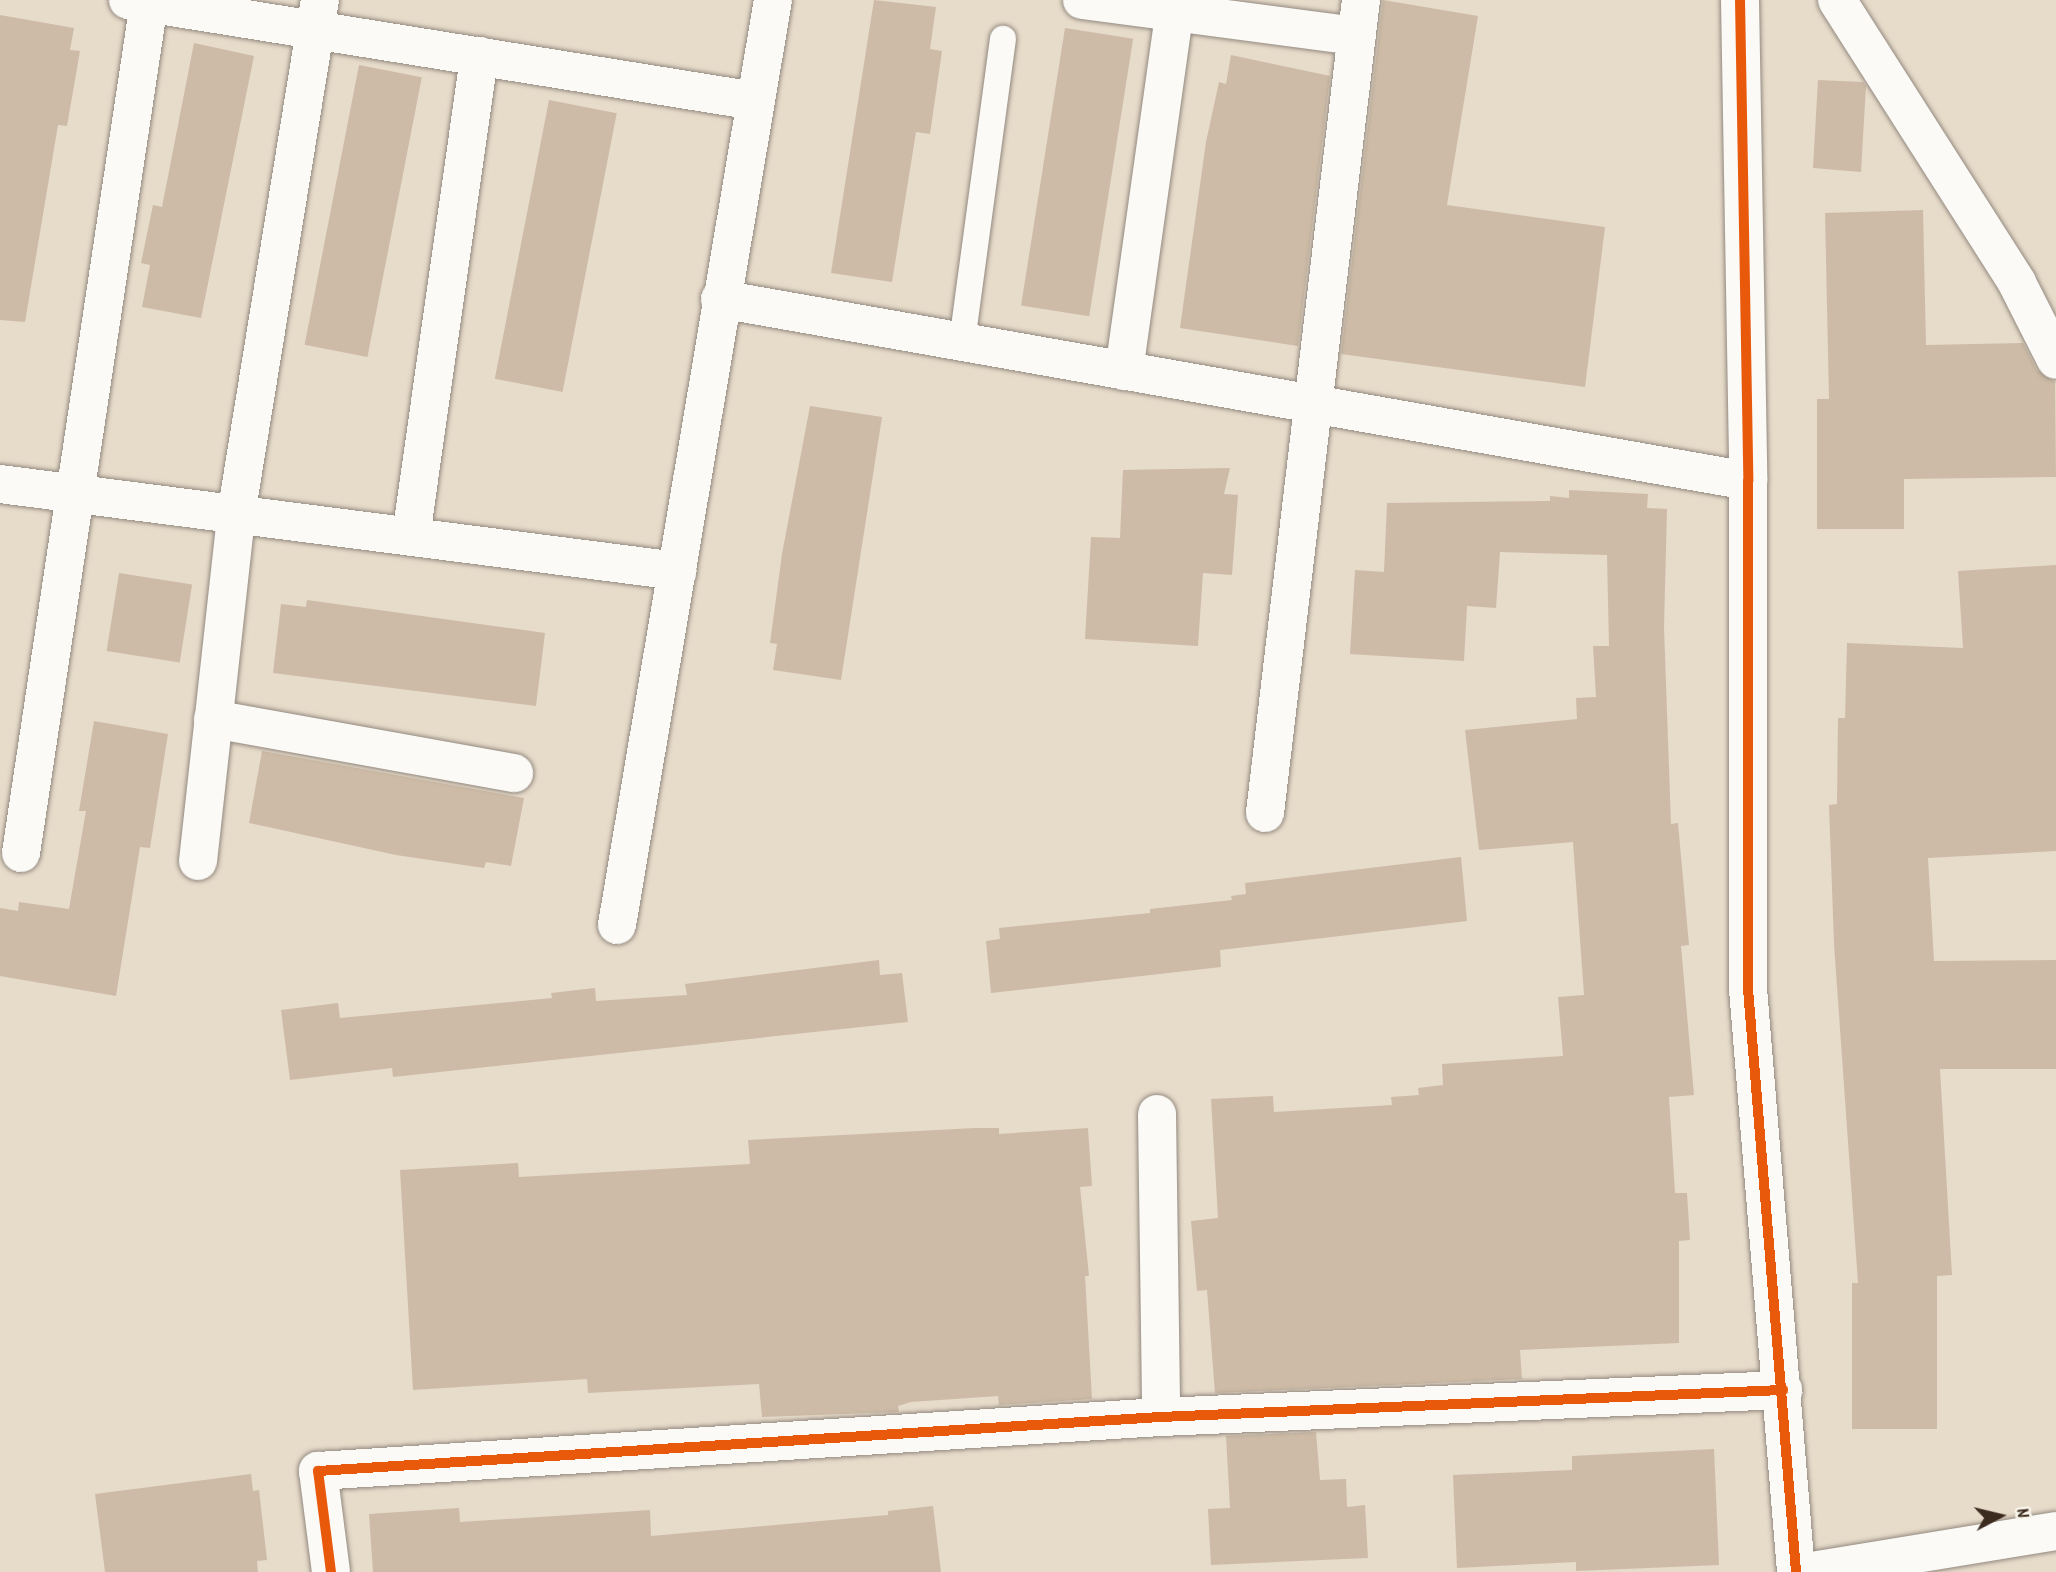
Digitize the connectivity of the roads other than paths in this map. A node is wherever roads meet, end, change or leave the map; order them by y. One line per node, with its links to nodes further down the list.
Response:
1 (773, 0): 11 (street)
2 (1082, 0): 6 (street)
3 (1740, 0): 17 (street)
4 (1837, 0): 14 (street)
5 (139, 2): 7 (street); 19 (street)
6 (1175, 6): 8 (street); 15 (street)
7 (317, 15): 10 (street); 20 (street)
8 (1359, 18): 16 (street)
9 (1003, 39): 13 (lane)
10 (479, 56): 11 (street); 21 (street)
11 (755, 101): 12 (street)
12 (720, 299): 13 (street); 22 (street)
13 (962, 342): 15 (street)
14 (2056, 360)
15 (1124, 371): 16 (street)
16 (1310, 404): 17 (street); 25 (street)
17 (1748, 481): 30 (street)
18 (0, 484): 19 (street)
19 (74, 492): 20 (street); 26 (street)
20 (236, 515): 21 (street); 23 (street)
21 (411, 536): 22 (street)
22 (677, 572): 28 (street)
23 (213, 719): 24 (street); 27 (street)
24 (514, 773)
25 (1265, 813)
26 (21, 853)
27 (198, 861)
28 (617, 925)
29 (1157, 1114): 31 (street)
30 (1783, 1390): 31 (street); 34 (street)
31 (1161, 1417): 33 (street)
32 (2056, 1531): 35 (street)
33 (331, 1572)
34 (1796, 1572)
35 (1805, 1572)

